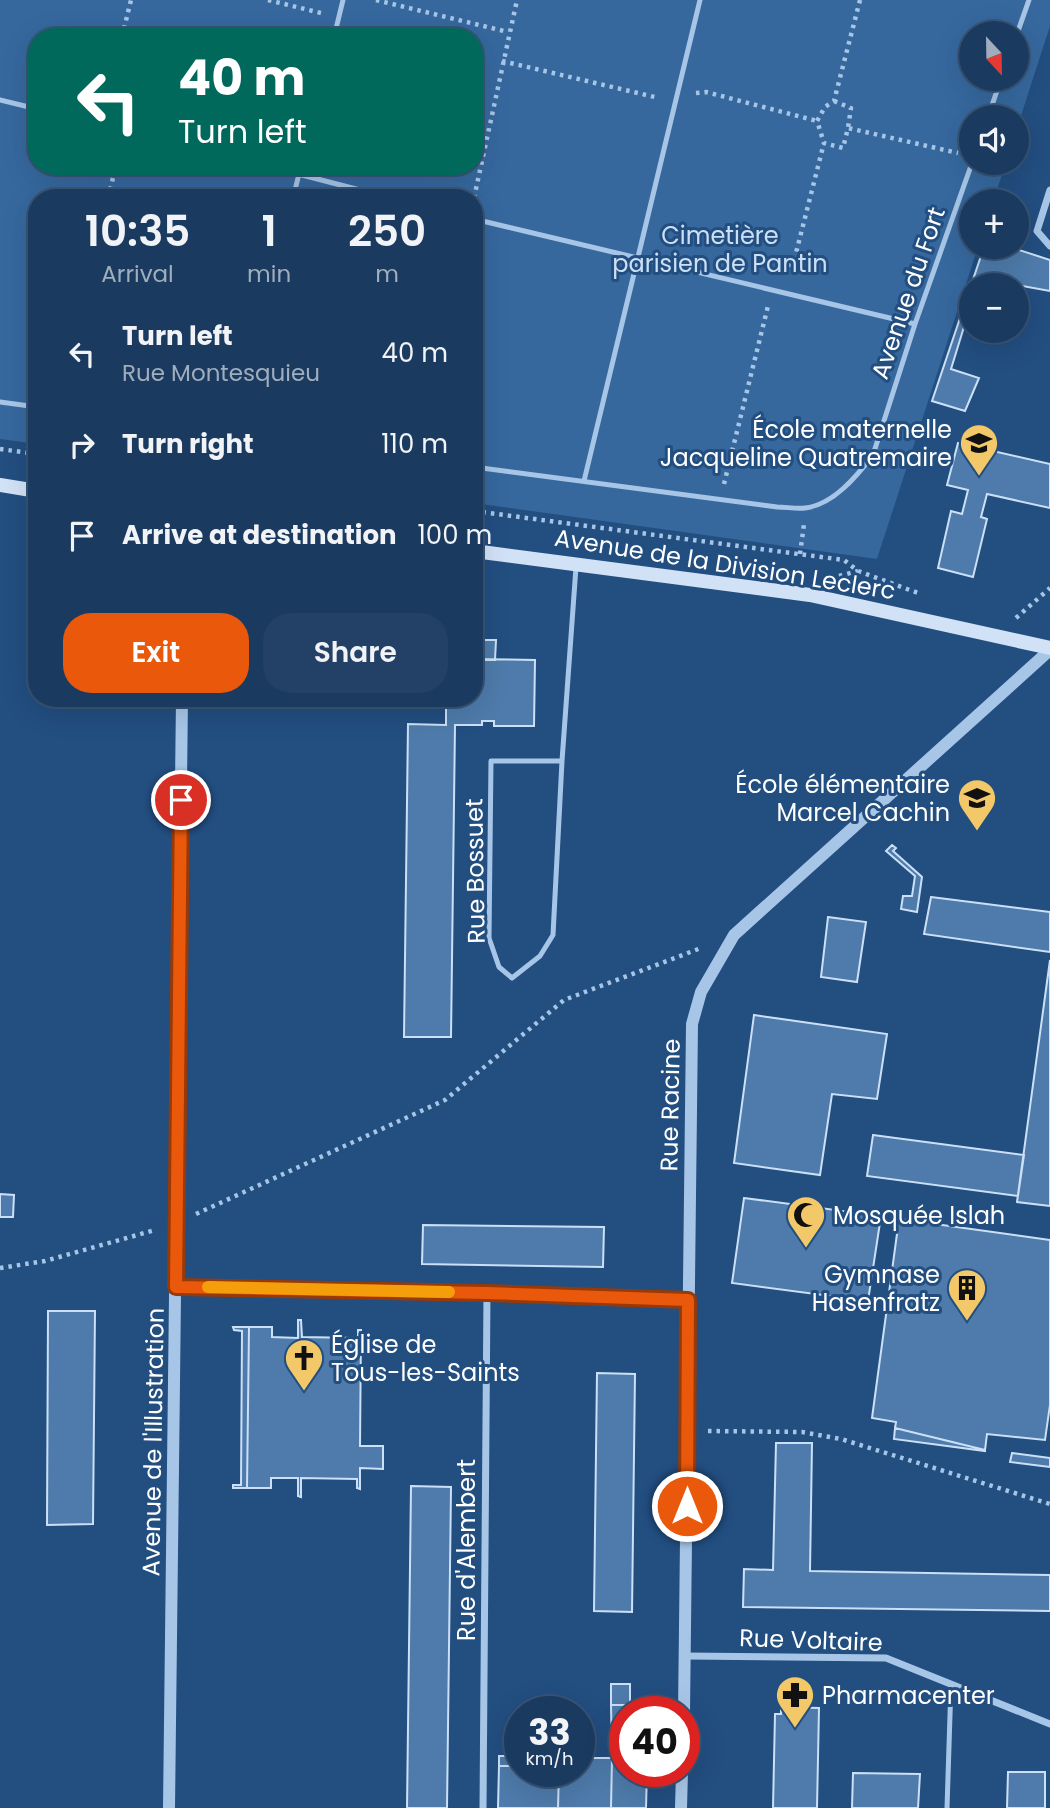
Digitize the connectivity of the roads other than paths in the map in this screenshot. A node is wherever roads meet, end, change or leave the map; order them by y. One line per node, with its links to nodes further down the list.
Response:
1 (343, 0): 5 (lane)
2 (699, 0): 14 (lane)
3 (1029, 0): 4 (lane)
4 (1022, 21)
5 (336, 28)
6 (0, 100): 7 (lane)
7 (28, 107)
8 (303, 175): 10 (lane)
9 (968, 175): 15 (lane, Avenue du Fort)
10 (356, 189)
11 (1050, 190): 13 (street)
12 (483, 221): 14 (lane)
13 (1050, 246)
14 (639, 259): 15 (lane); 19 (lane)
15 (915, 324): 19 (lane, Avenue du Fort)
16 (0, 402): 17 (lane)
17 (28, 406)
18 (483, 468): 19 (lane)
19 (584, 481)
20 (0, 485): 21 (main road)
21 (28, 490)
22 (483, 552): 23 (main road, Avenue de la Division Leclerc)
23 (576, 564): 24 (main road, Avenue de la Division Leclerc); 26 (lane, Rue Bossuet)
24 (1050, 649): 29 (street, Rue Racine)
25 (182, 707): 27 (street, Avenue de l'Illustration)
26 (562, 761): 26 (lane, Rue Bossuet)
27 (176, 1287): 28 (street); 35 (street, Avenue de l'Illustration)
28 (487, 1293): 29 (street); 36 (street, Rue d'Alembert)
29 (688, 1300): 30 (street, Rue Racine)
30 (686, 1656): 31 (street, Rue Voltaire); 32 (street, Rue Racine)
31 (951, 1684): 33 (street, Rue Voltaire); 38 (lane)
32 (685, 1696)
33 (1050, 1724)
34 (682, 1787): 37 (street)
35 (169, 1808)
36 (483, 1808)
37 (681, 1808)
38 (947, 1808)

